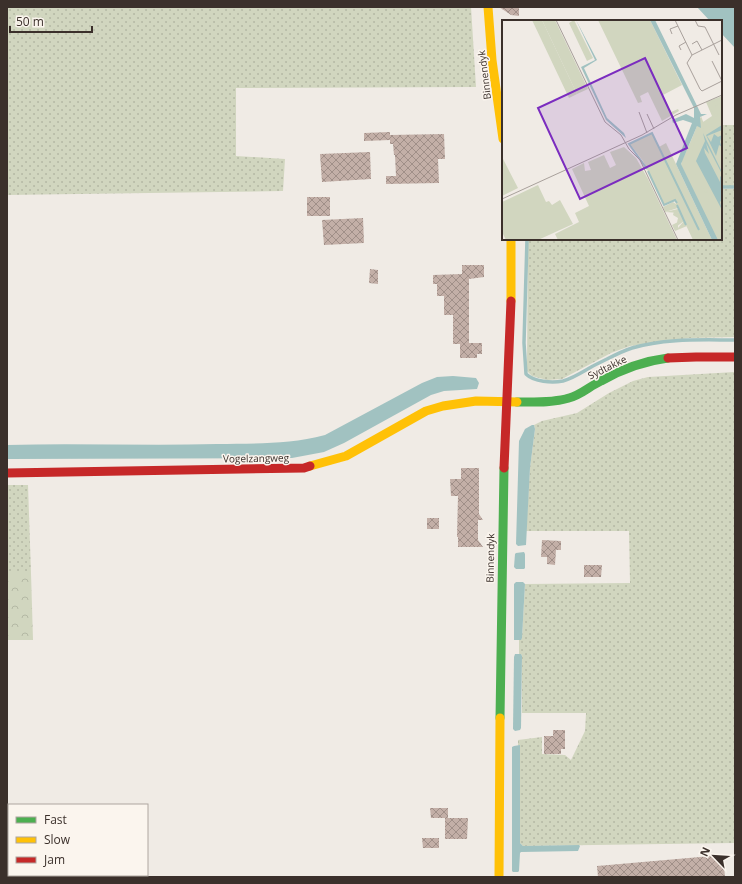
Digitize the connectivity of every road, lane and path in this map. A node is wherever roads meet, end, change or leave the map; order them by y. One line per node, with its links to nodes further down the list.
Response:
1 (488, 7): 2 (main road, Binnendyk)
2 (502, 132)
3 (511, 240): 6 (main road, Binnendyk)
4 (735, 357): 6 (main road, Sydtakke)
5 (490, 401): 6 (main road, Sydtakke); 7 (main road, Vogelzangweg)
6 (506, 402): 8 (main road, Binnendyk)
7 (7, 473)
8 (499, 877)

